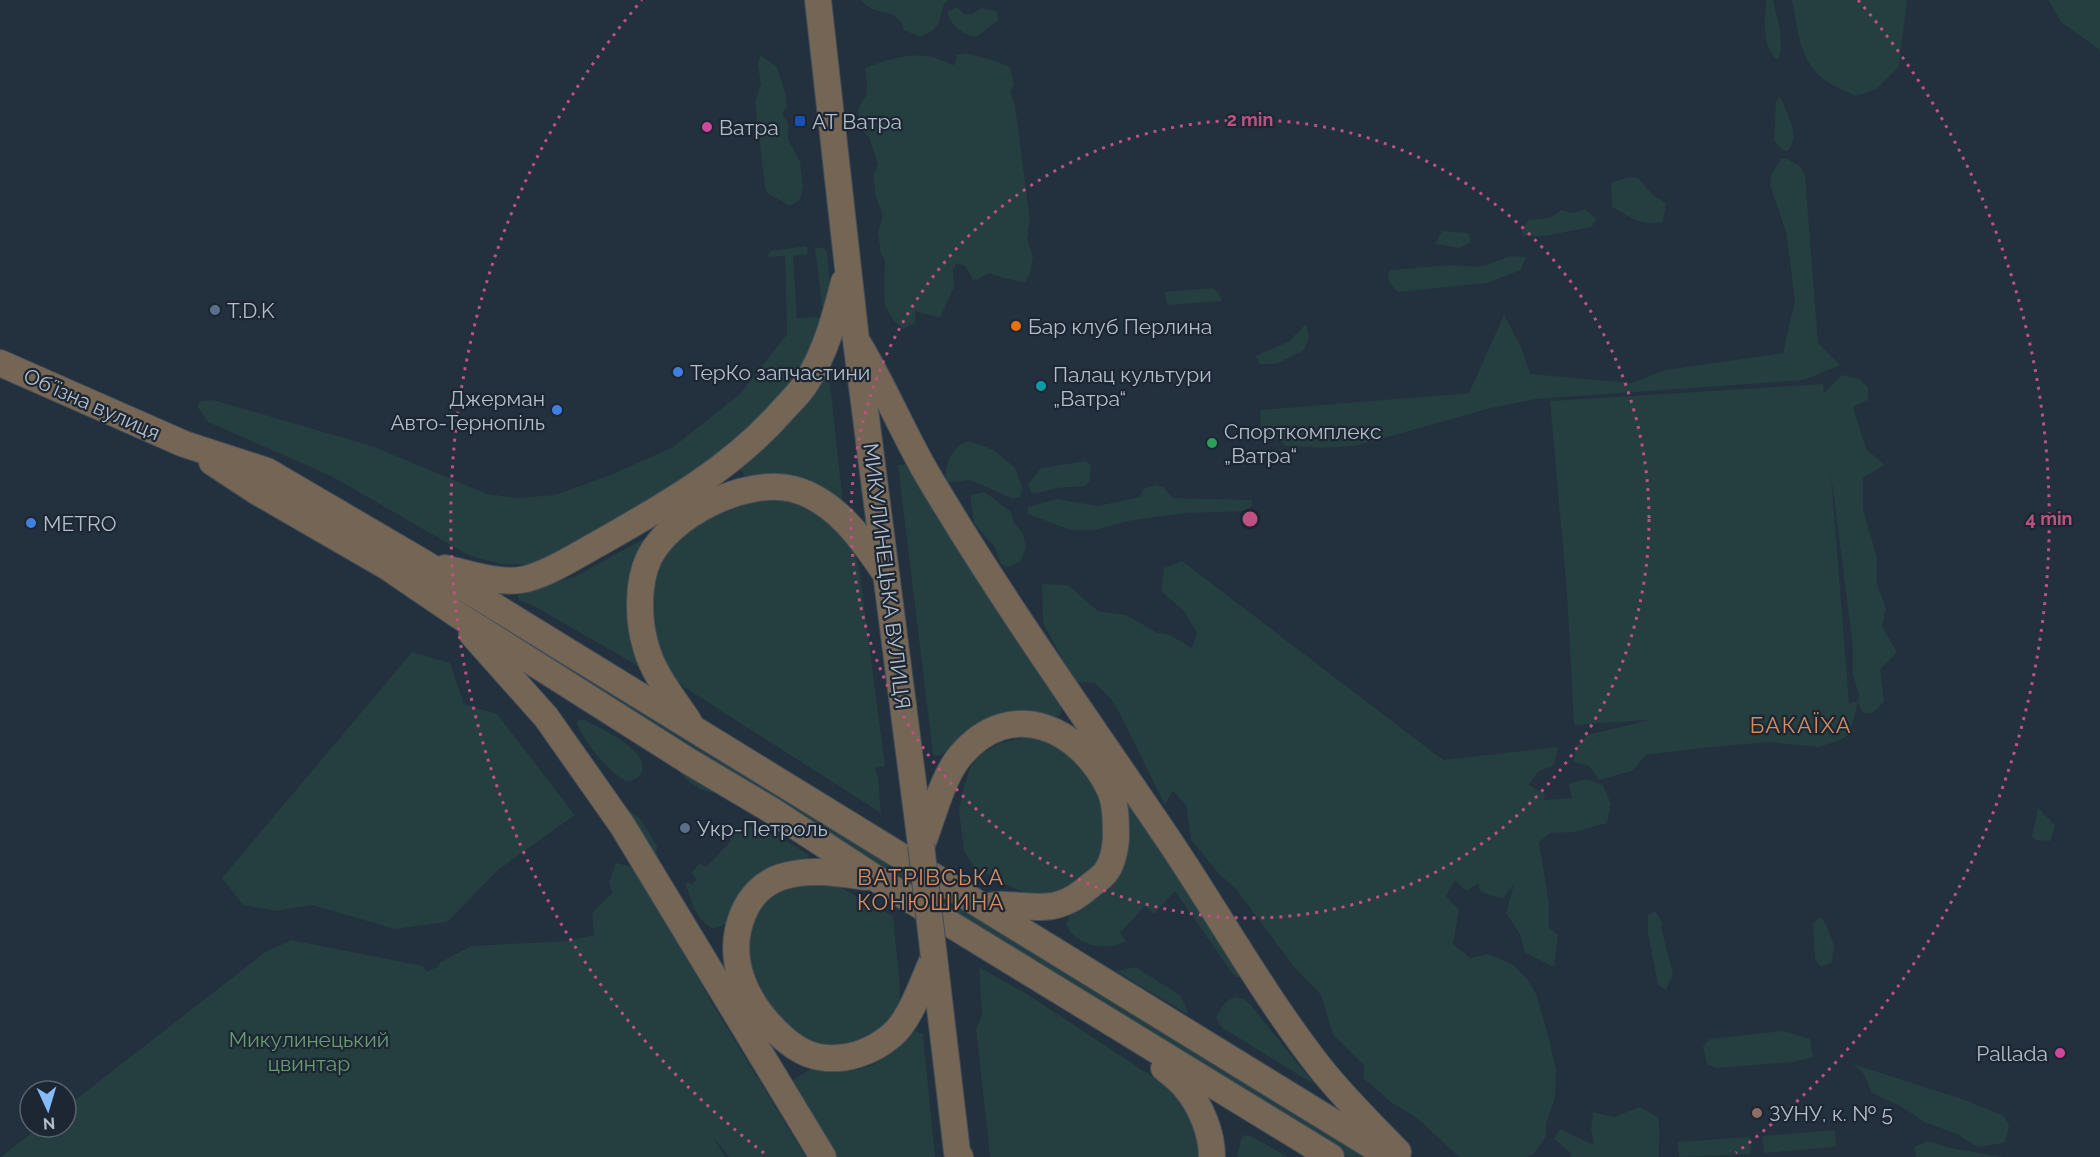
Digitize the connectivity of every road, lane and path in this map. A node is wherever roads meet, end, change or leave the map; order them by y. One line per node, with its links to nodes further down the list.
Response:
1 (818, 0): 2 (highway, МИКУЛИНЕЦЬКА ВУЛИЦЯ)
2 (848, 268): 3 (highway, МИКУЛИНЕЦЬКА ВУЛИЦЯ); 6 (highway)
3 (856, 340): 7 (highway, МИКУЛИНЕЦЬКА ВУЛИЦЯ); 20 (highway)
4 (0, 363): 5 (highway, Обʼїзна вулиця)
5 (184, 444): 6 (highway); 8 (highway)
6 (424, 563): 9 (highway)
7 (886, 576): 9 (highway); 10 (highway, МИКУЛИНЕЦЬКА ВУЛИЦЯ)
8 (450, 609): 11 (highway); 16 (highway)
9 (694, 729): 12 (highway)
10 (921, 845): 12 (highway); 13 (highway, МИКУЛИНЕЦЬКА ВУЛИЦЯ, bridge)
11 (875, 878): 13 (highway); 14 (highway)
12 (983, 907): 19 (highway)
13 (934, 957): 15 (highway, МИКУЛИНЕЦЬКА ВУЛИЦЯ)
14 (1126, 1033): 17 (highway); 18 (highway)
15 (958, 1154)
16 (823, 1157)
17 (1212, 1157)
18 (1331, 1157)
19 (1390, 1157)
20 (1402, 1157)

